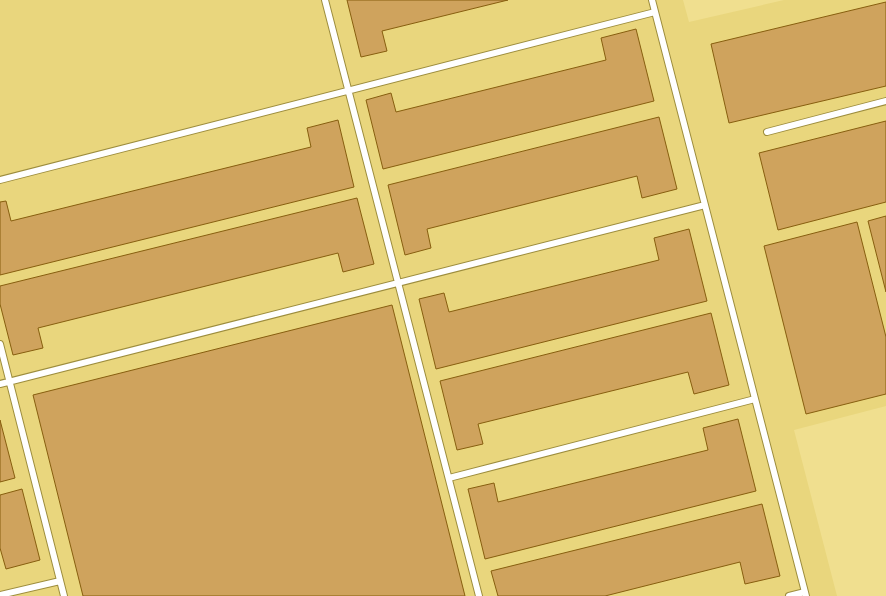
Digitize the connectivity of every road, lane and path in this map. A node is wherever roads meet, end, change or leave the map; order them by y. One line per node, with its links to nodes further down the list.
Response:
1 (325, 0): 4 (lane)
2 (652, 0): 3 (lane)
3 (655, 12): 4 (lane); 8 (lane)
4 (348, 90): 7 (lane); 9 (lane)
5 (886, 101): 6 (lane)
6 (767, 132)
7 (0, 180)
8 (705, 205): 9 (lane); 13 (lane)
9 (398, 283): 11 (lane); 14 (lane)
10 (0, 344): 11 (lane)
11 (10, 382): 12 (lane); 15 (lane)
12 (0, 384)
13 (755, 399): 14 (lane); 16 (lane)
14 (449, 478): 19 (lane)
15 (60, 581): 17 (lane); 18 (lane)
16 (806, 594): 20 (lane)
17 (0, 595)
18 (64, 596)
19 (479, 596)
20 (788, 596)

